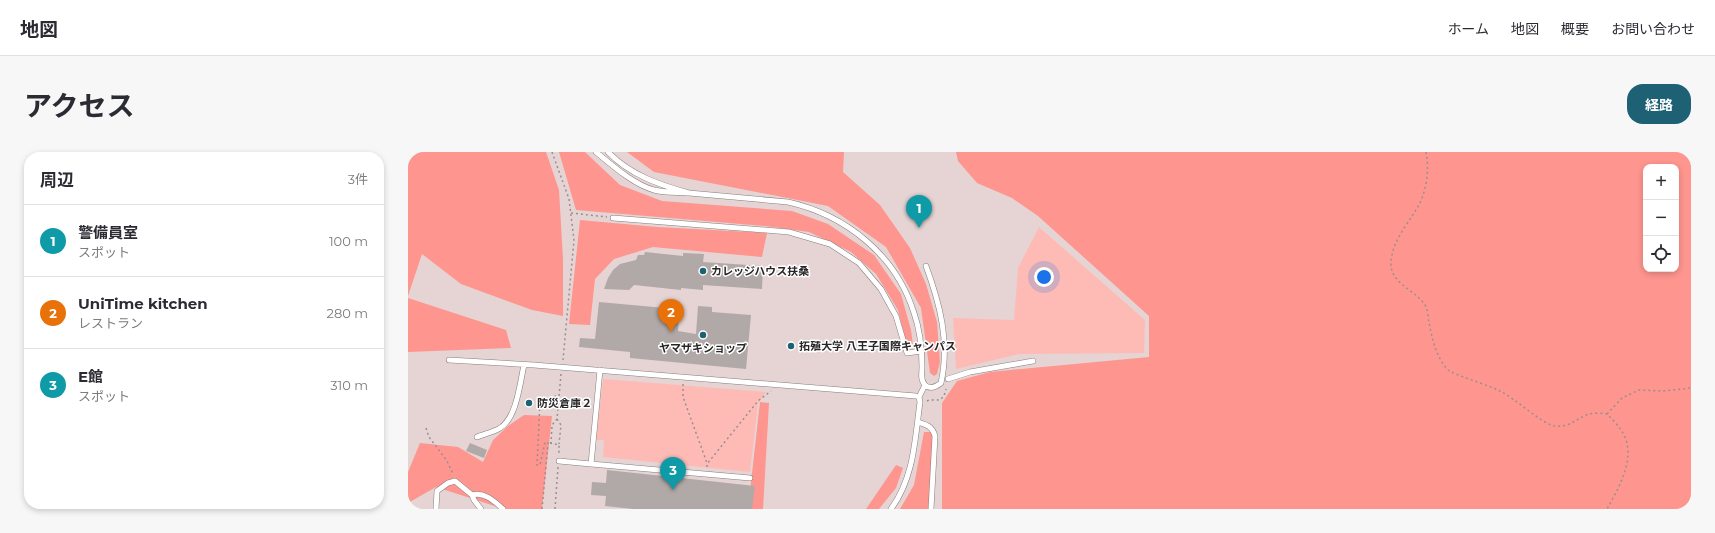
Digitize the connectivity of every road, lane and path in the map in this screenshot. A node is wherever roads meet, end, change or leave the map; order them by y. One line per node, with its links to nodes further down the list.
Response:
1 (552, 152): 6 (path)
2 (596, 152): 5 (lane)
3 (608, 152): 5 (lane)
4 (1426, 152): 22 (path)
5 (689, 193): 9 (lane)
6 (571, 213): 7 (path); 13 (path)
7 (613, 218): 9 (lane)
8 (926, 266): 17 (lane)
9 (921, 351): 17 (lane)
10 (449, 360): 12 (lane)
11 (1033, 361): 15 (lane)
12 (524, 365): 13 (lane); 26 (lane)
13 (562, 367): 14 (lane); 20 (path)
14 (600, 370): 21 (lane); 30 (lane)
15 (948, 379)
16 (683, 382): 31 (path)
17 (925, 385): 21 (lane)
18 (1691, 388): 22 (path)
19 (773, 390): 31 (path)
20 (559, 395): 23 (path); 40 (path)
21 (919, 398): 24 (lane)
22 (1607, 414): 44 (path)
23 (557, 419): 27 (path); 28 (path)
24 (918, 422): 42 (lane); 43 (lane)
25 (426, 428): 34 (path)
26 (477, 437)
27 (551, 444)
28 (559, 445)
29 (559, 461): 30 (lane)
30 (591, 464): 32 (lane)
31 (707, 464): 32 (path)
32 (706, 474): 33 (lane)
33 (750, 478)
34 (455, 480): 36 (lane); 37 (lane)
35 (556, 483): 41 (path)
36 (472, 495): 38 (lane); 39 (lane)
37 (436, 509)
38 (481, 509)
39 (503, 509)
40 (542, 509)
41 (554, 509)
42 (891, 509)
43 (931, 509)
44 (1607, 509)

